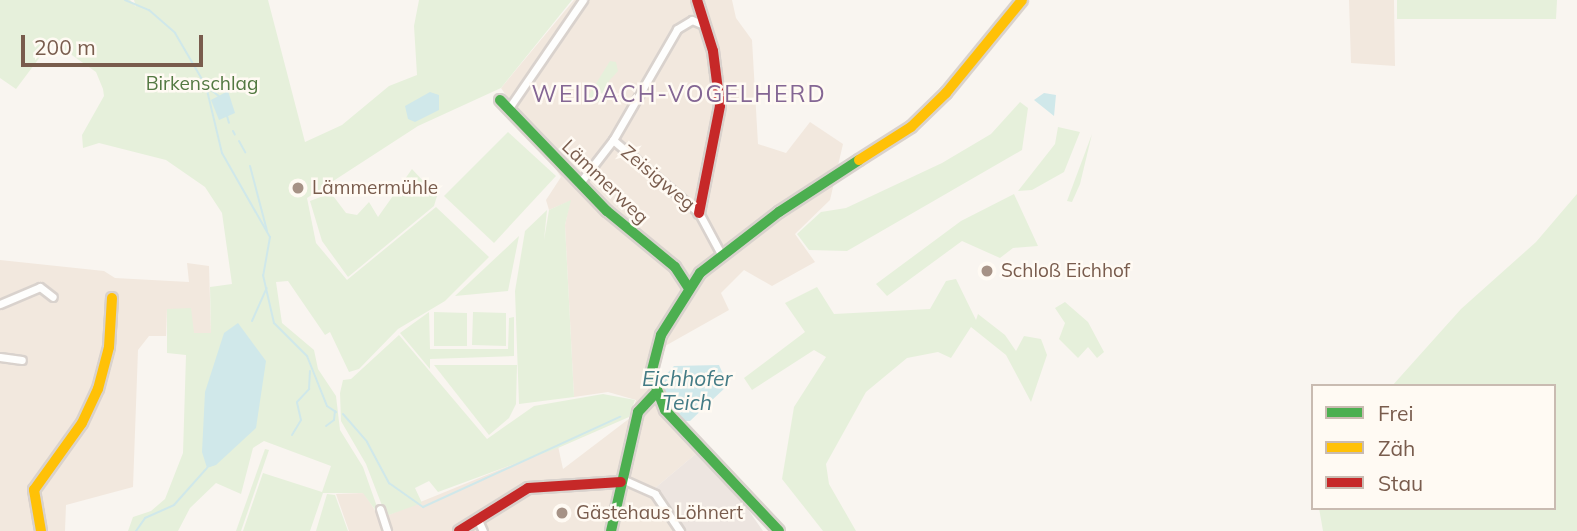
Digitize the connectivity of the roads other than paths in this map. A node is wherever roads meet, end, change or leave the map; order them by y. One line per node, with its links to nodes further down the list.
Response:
1 (583, 0): 6 (street)
2 (697, 0): 4 (street)
3 (1022, 0): 10 (street)
4 (704, 26): 7 (street); 9 (street)
5 (500, 100): 6 (street, Lämmerweg)
6 (509, 108): 8 (street, Lämmerweg)
7 (612, 140): 8 (street); 9 (street, Zeisigweg)
8 (579, 184): 11 (street, Lämmerweg)
9 (699, 213): 10 (street, Zeisigweg)
10 (721, 254): 11 (street)
11 (688, 287): 17 (street)
12 (53, 297): 14 (street)
13 (112, 298): 21 (street)
14 (0, 304)
15 (0, 357): 16 (street)
16 (22, 360)
17 (656, 393): 18 (street); 27 (street)
18 (622, 481): 20 (street); 25 (street); 26 (street)
19 (380, 509): 22 (street)
20 (478, 520): 23 (street); 24 (street)
21 (41, 531)
22 (387, 531)
23 (459, 531)
24 (483, 531)
25 (611, 531)
26 (680, 531)
27 (779, 531)

